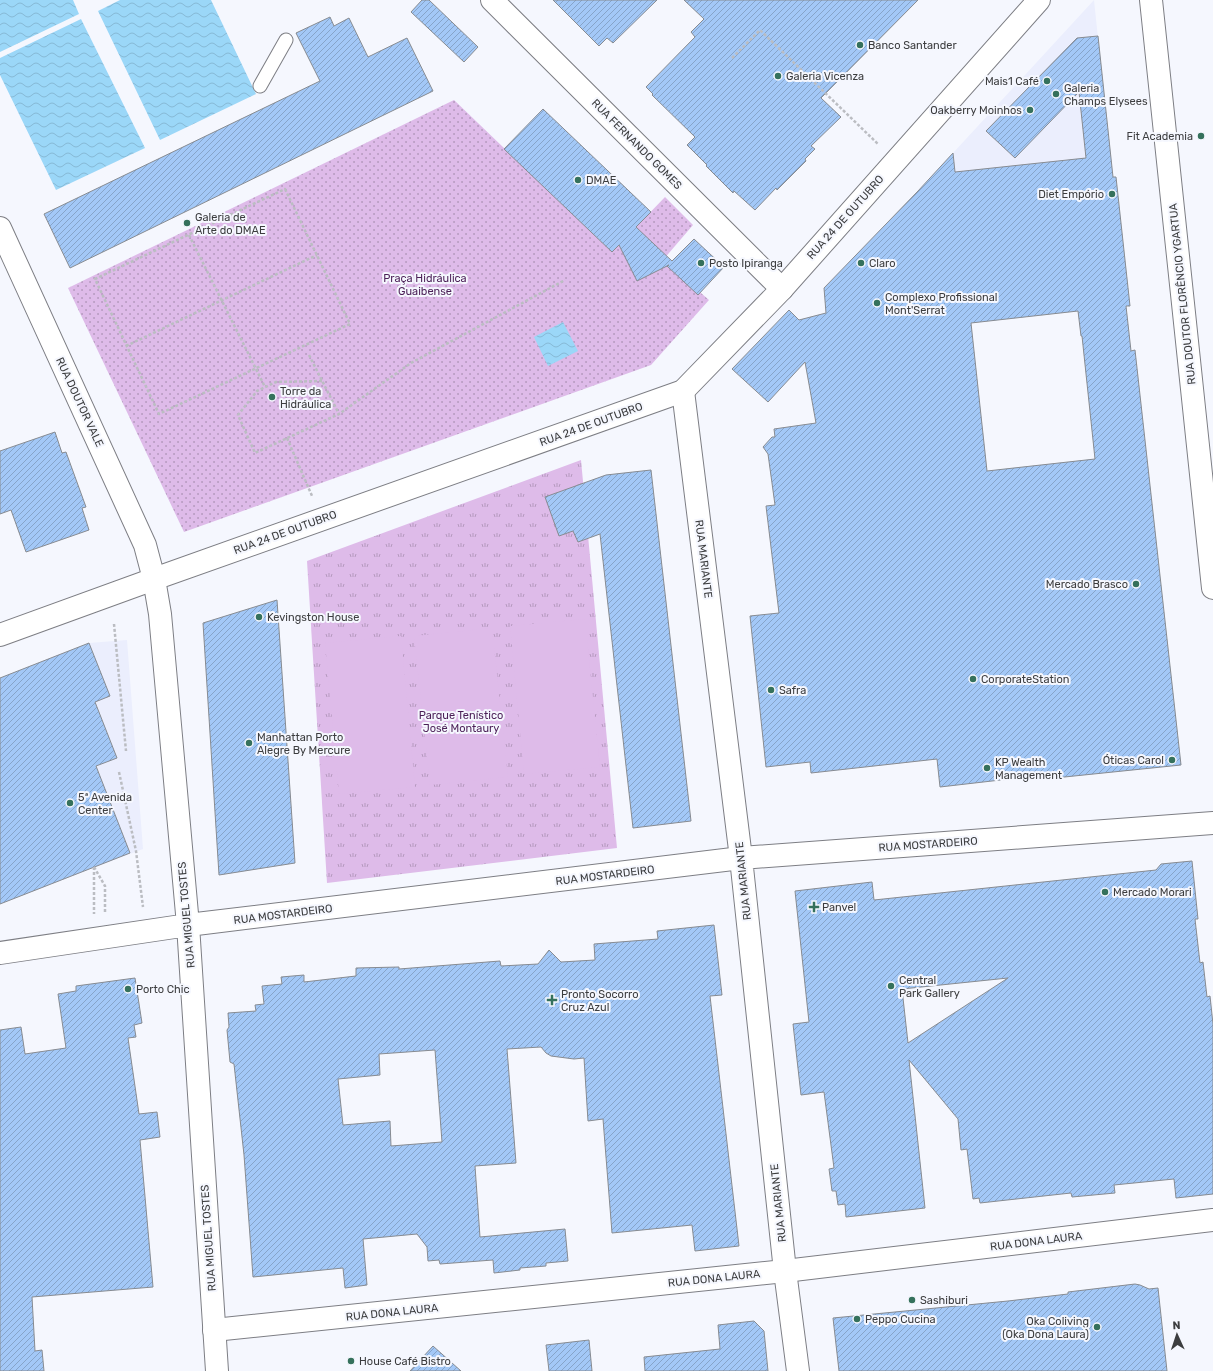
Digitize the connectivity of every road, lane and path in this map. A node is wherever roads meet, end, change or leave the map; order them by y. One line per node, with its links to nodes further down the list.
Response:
1 (492, 0): 12 (street, RUA FERNANDO GOMES)
2 (1039, 0): 7 (street, RUA 24 DE OUTUBRO)
3 (1151, 0): 24 (street, RUA DOUTOR FLORÊNCIO YGARTUA)
4 (286, 40): 6 (lane)
5 (732, 58): 7 (path)
6 (260, 86)
7 (896, 161): 12 (street, RUA 24 DE OUTUBRO)
8 (0, 228): 23 (street, RUA DOUTOR VALE)
9 (189, 235): 10 (path); 13 (path); 14 (path)
10 (317, 255): 13 (path); 16 (path)
11 (565, 280): 20 (path)
12 (782, 288): 19 (street, RUA 24 DE OUTUBRO)
13 (222, 301): 14 (path); 16 (path)
14 (126, 346): 16 (path)
15 (309, 355): 17 (path)
16 (255, 369): 18 (path)
17 (322, 381): 18 (path); 20 (path)
18 (265, 387): 21 (path)
19 (683, 391): 22 (street, RUA 24 DE OUTUBRO); 30 (street, RUA MARIANTE)
20 (339, 414): 21 (path)
21 (287, 438): 22 (path)
22 (322, 519): 23 (street, RUA 24 DE OUTUBRO)
23 (154, 579): 26 (street, RUA 24 DE OUTUBRO); 31 (street, RUA MIGUEL TOSTES)
24 (1213, 588)
25 (114, 624): 27 (path)
26 (0, 635)
27 (126, 751)
28 (119, 772): 32 (path)
29 (1213, 823): 30 (street, RUA MOSTARDEIRO)
30 (741, 858): 31 (street, RUA MOSTARDEIRO); 36 (street, RUA MARIANTE)
31 (188, 925): 32 (street, RUA MOSTARDEIRO); 37 (street, RUA MIGUEL TOSTES)
32 (145, 932): 33 (street, RUA MOSTARDEIRO)
33 (100, 938): 33 (path); 34 (street, RUA MOSTARDEIRO)
34 (0, 953)
35 (1213, 1220): 36 (street, RUA DONA LAURA)
36 (785, 1271): 37 (street, RUA DONA LAURA); 39 (street, RUA MARIANTE)
37 (214, 1330): 38 (street, RUA MIGUEL TOSTES)
38 (217, 1371)
39 (798, 1371)

